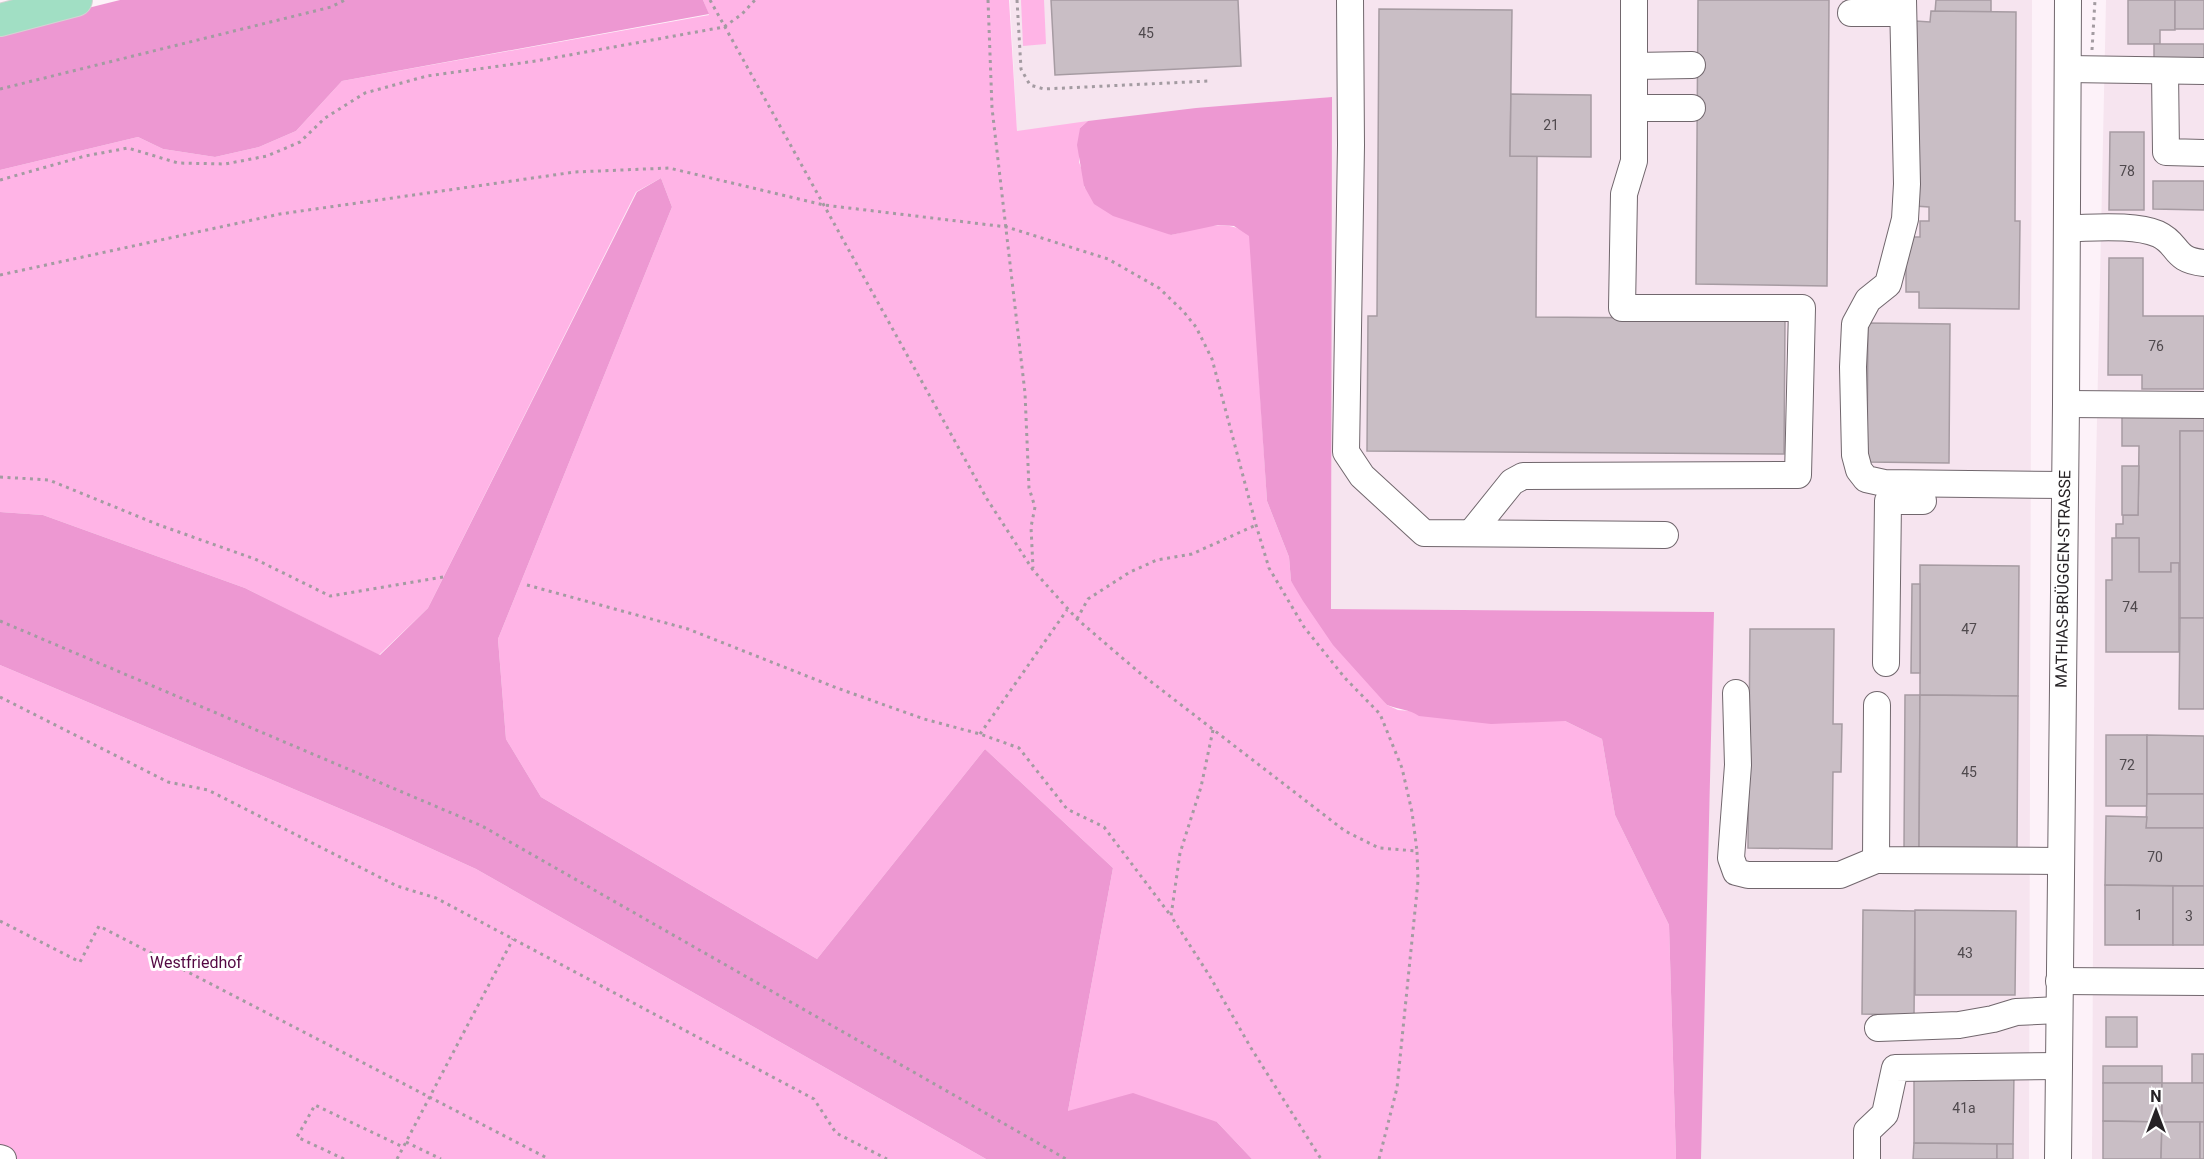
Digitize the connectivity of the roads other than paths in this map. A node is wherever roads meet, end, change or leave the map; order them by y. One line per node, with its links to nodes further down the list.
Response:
1 (76, 0): 7 (main road)
2 (1350, 0): 21 (street)
3 (1634, 0): 9 (street)
4 (2068, 0): 10 (street, MATHIAS-BRÜGGEN-STRASSE)
5 (1903, 7): 6 (street); 20 (street)
6 (1851, 13)
7 (0, 20)
8 (1692, 65): 9 (street)
9 (1634, 66): 13 (street)
10 (2068, 69): 11 (street); 16 (street, MATHIAS-BRÜGGEN-STRASSE)
11 (2165, 71): 12 (street); 15 (street)
12 (2204, 71)
13 (1634, 108): 14 (street); 21 (street)
14 (1692, 108)
15 (2204, 153)
16 (2068, 228): 17 (street); 18 (street, MATHIAS-BRÜGGEN-STRASSE)
17 (2204, 263)
18 (2066, 404): 19 (street); 20 (street, MATHIAS-BRÜGGEN-STRASSE)
19 (2204, 405)
20 (2064, 494): 23 (street); 27 (street, MATHIAS-BRÜGGEN-STRASSE)
21 (1471, 533): 22 (street)
22 (1665, 535)
23 (1886, 663)
24 (1736, 693): 26 (street)
25 (1877, 705): 26 (street)
26 (1876, 860): 27 (street)
27 (2060, 861): 28 (street, MATHIAS-BRÜGGEN-STRASSE)
28 (2059, 981): 29 (street); 30 (street, MATHIAS-BRÜGGEN-STRASSE)
29 (2204, 982)
30 (2059, 1010): 31 (street); 32 (street, MATHIAS-BRÜGGEN-STRASSE)
31 (1878, 1028)
32 (2059, 1066): 33 (street); 34 (street, MATHIAS-BRÜGGEN-STRASSE)
33 (1868, 1159)
34 (2058, 1159)

